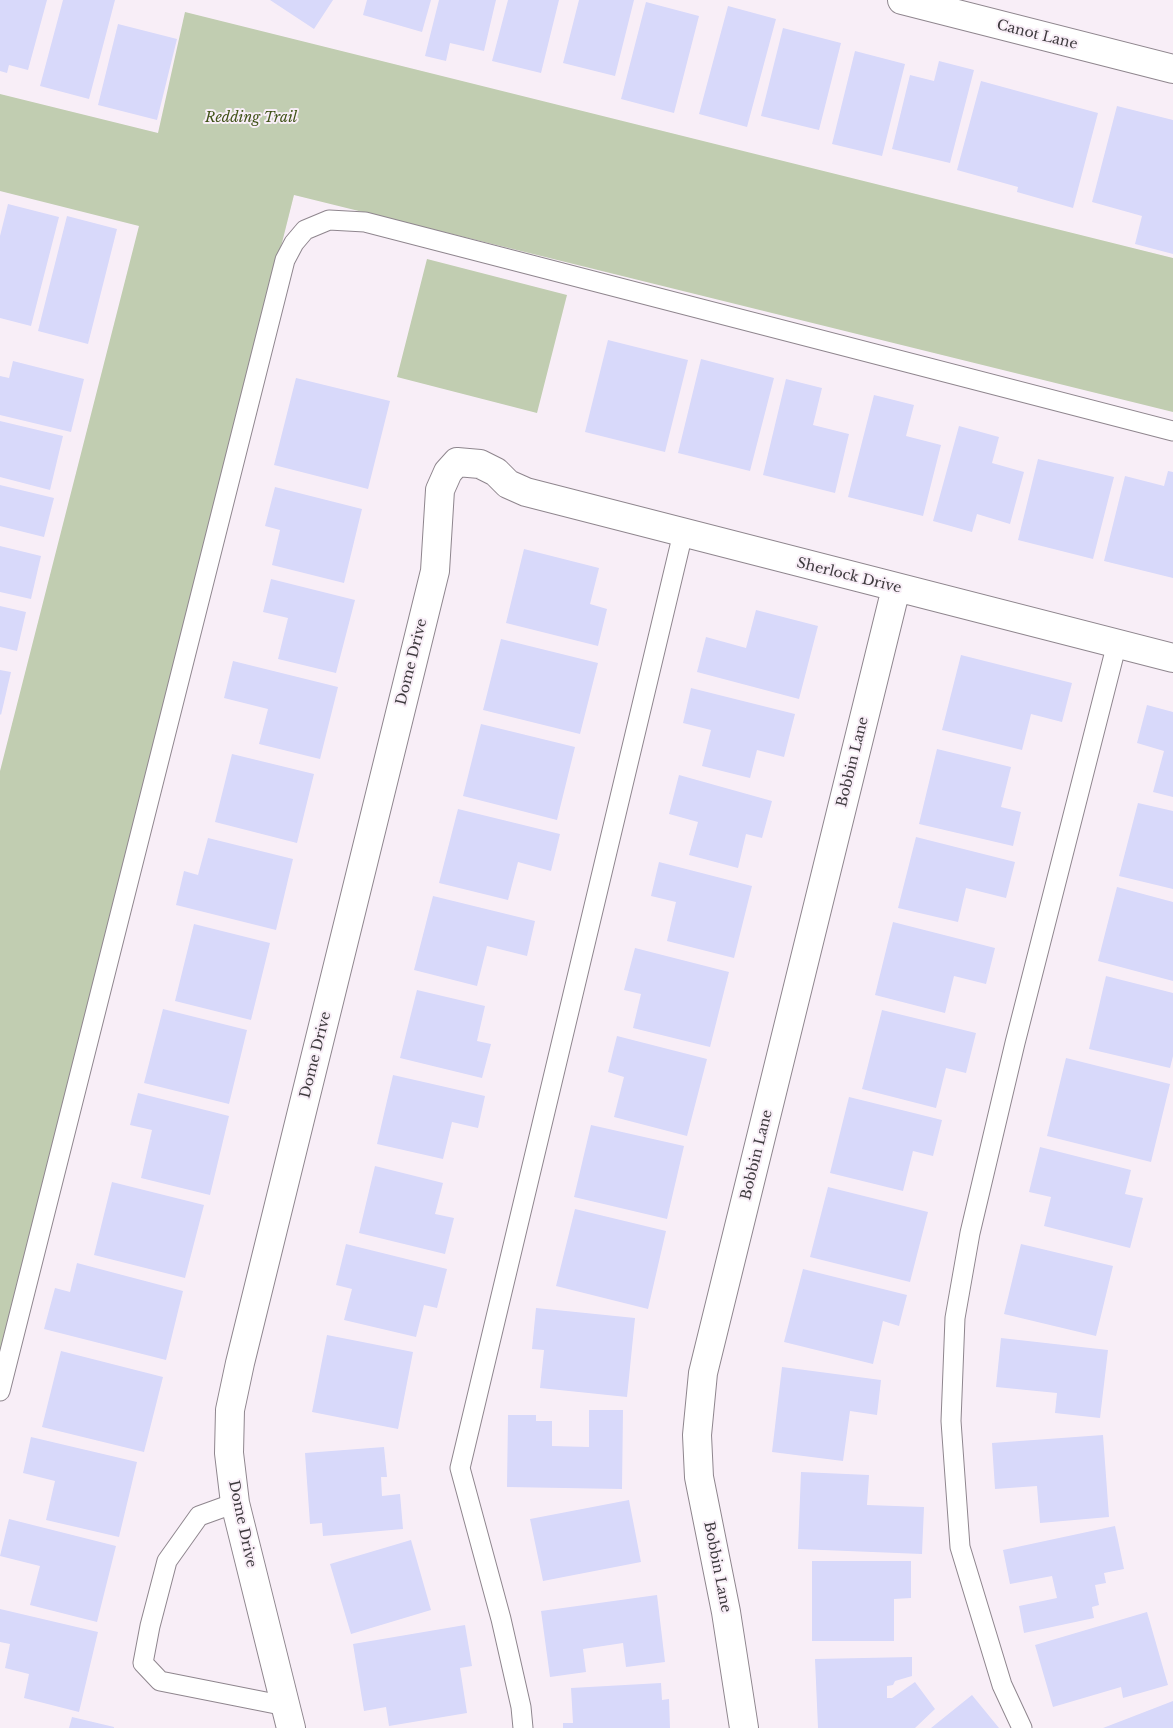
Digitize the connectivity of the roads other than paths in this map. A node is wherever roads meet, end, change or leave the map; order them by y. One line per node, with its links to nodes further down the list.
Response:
1 (902, 0): 2 (street, Canot Lane)
2 (1173, 69)
3 (1173, 431): 9 (lane)
4 (526, 492): 5 (street, Sherlock Drive); 10 (street, Dome Drive)
5 (683, 533): 6 (street, Sherlock Drive); 12 (lane)
6 (896, 588): 7 (street, Sherlock Drive); 13 (street, Bobbin Lane)
7 (1117, 643): 8 (street, Sherlock Drive); 14 (lane)
8 (1173, 658)
9 (0, 1391)
10 (235, 1502): 11 (street, Dome Drive); 11 (lane)
11 (288, 1717)
12 (523, 1728)
13 (744, 1728)
14 (1022, 1728)

